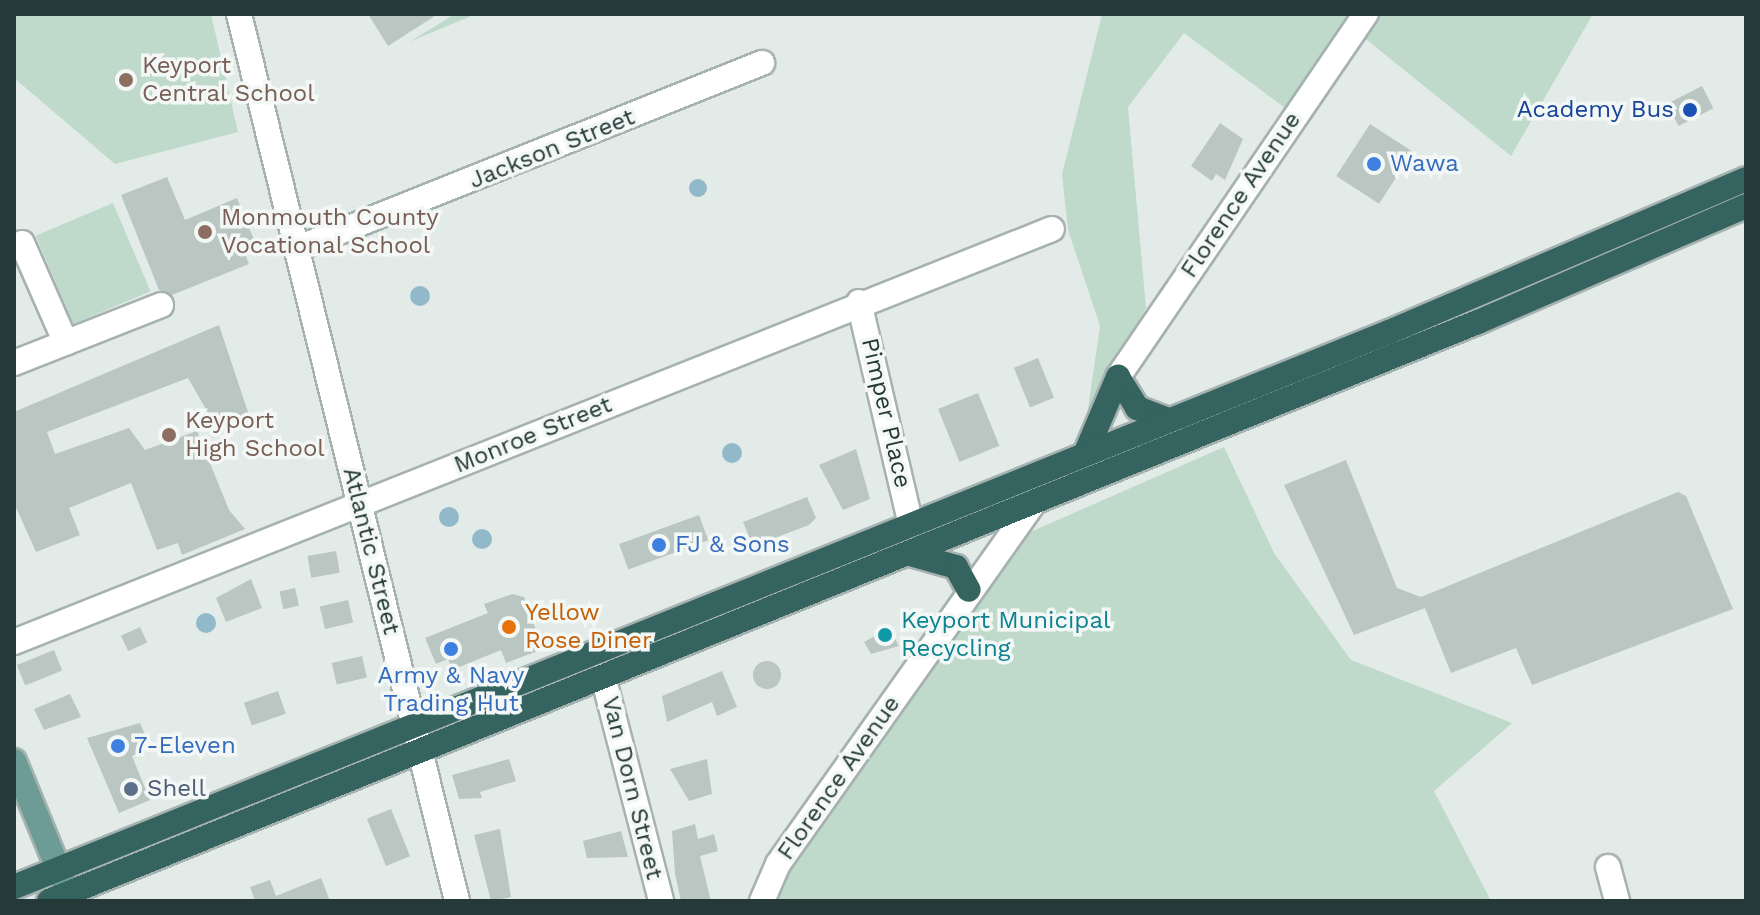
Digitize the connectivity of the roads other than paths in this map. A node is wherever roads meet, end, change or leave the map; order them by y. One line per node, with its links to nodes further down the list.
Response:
1 (239, 14): 8 (street, Atlantic Street)
2 (1366, 14): 13 (street, Florence Avenue)
3 (762, 63): 8 (street, Jackson Street)
4 (1746, 179): 14 (highway)
5 (1746, 206): 16 (highway)
6 (1052, 229): 9 (street, Monroe Street)
7 (22, 243): 11 (street)
8 (296, 249): 17 (street, Atlantic Street)
9 (859, 302): 17 (street, Monroe Street); 18 (street, Pimper Place)
10 (161, 305): 11 (street)
11 (66, 343): 12 (street)
12 (14, 363)
13 (1118, 377): 14 (highway); 15 (highway)
14 (1165, 419): 15 (highway)
15 (1086, 452): 18 (highway)
16 (1033, 504): 19 (highway); 20 (street, Florence Avenue)
17 (360, 505): 21 (street, Monroe Street); 23 (street, Atlantic Street)
18 (911, 525): 23 (highway)
19 (910, 554): 20 (highway); 22 (highway)
20 (969, 590): 32 (street, Florence Avenue)
21 (14, 642)
22 (603, 676): 24 (highway); 31 (street, Van Dorn Street)
23 (416, 724): 24 (street, Atlantic Street); 27 (highway)
24 (420, 750): 29 (highway); 30 (street, Atlantic Street)
25 (14, 761): 27 (main road)
26 (1608, 867): 33 (street)
27 (58, 868): 28 (highway); 29 (main road)
28 (14, 887)
29 (63, 898)
30 (457, 901)
31 (661, 901)
32 (762, 901)
33 (1617, 901)

